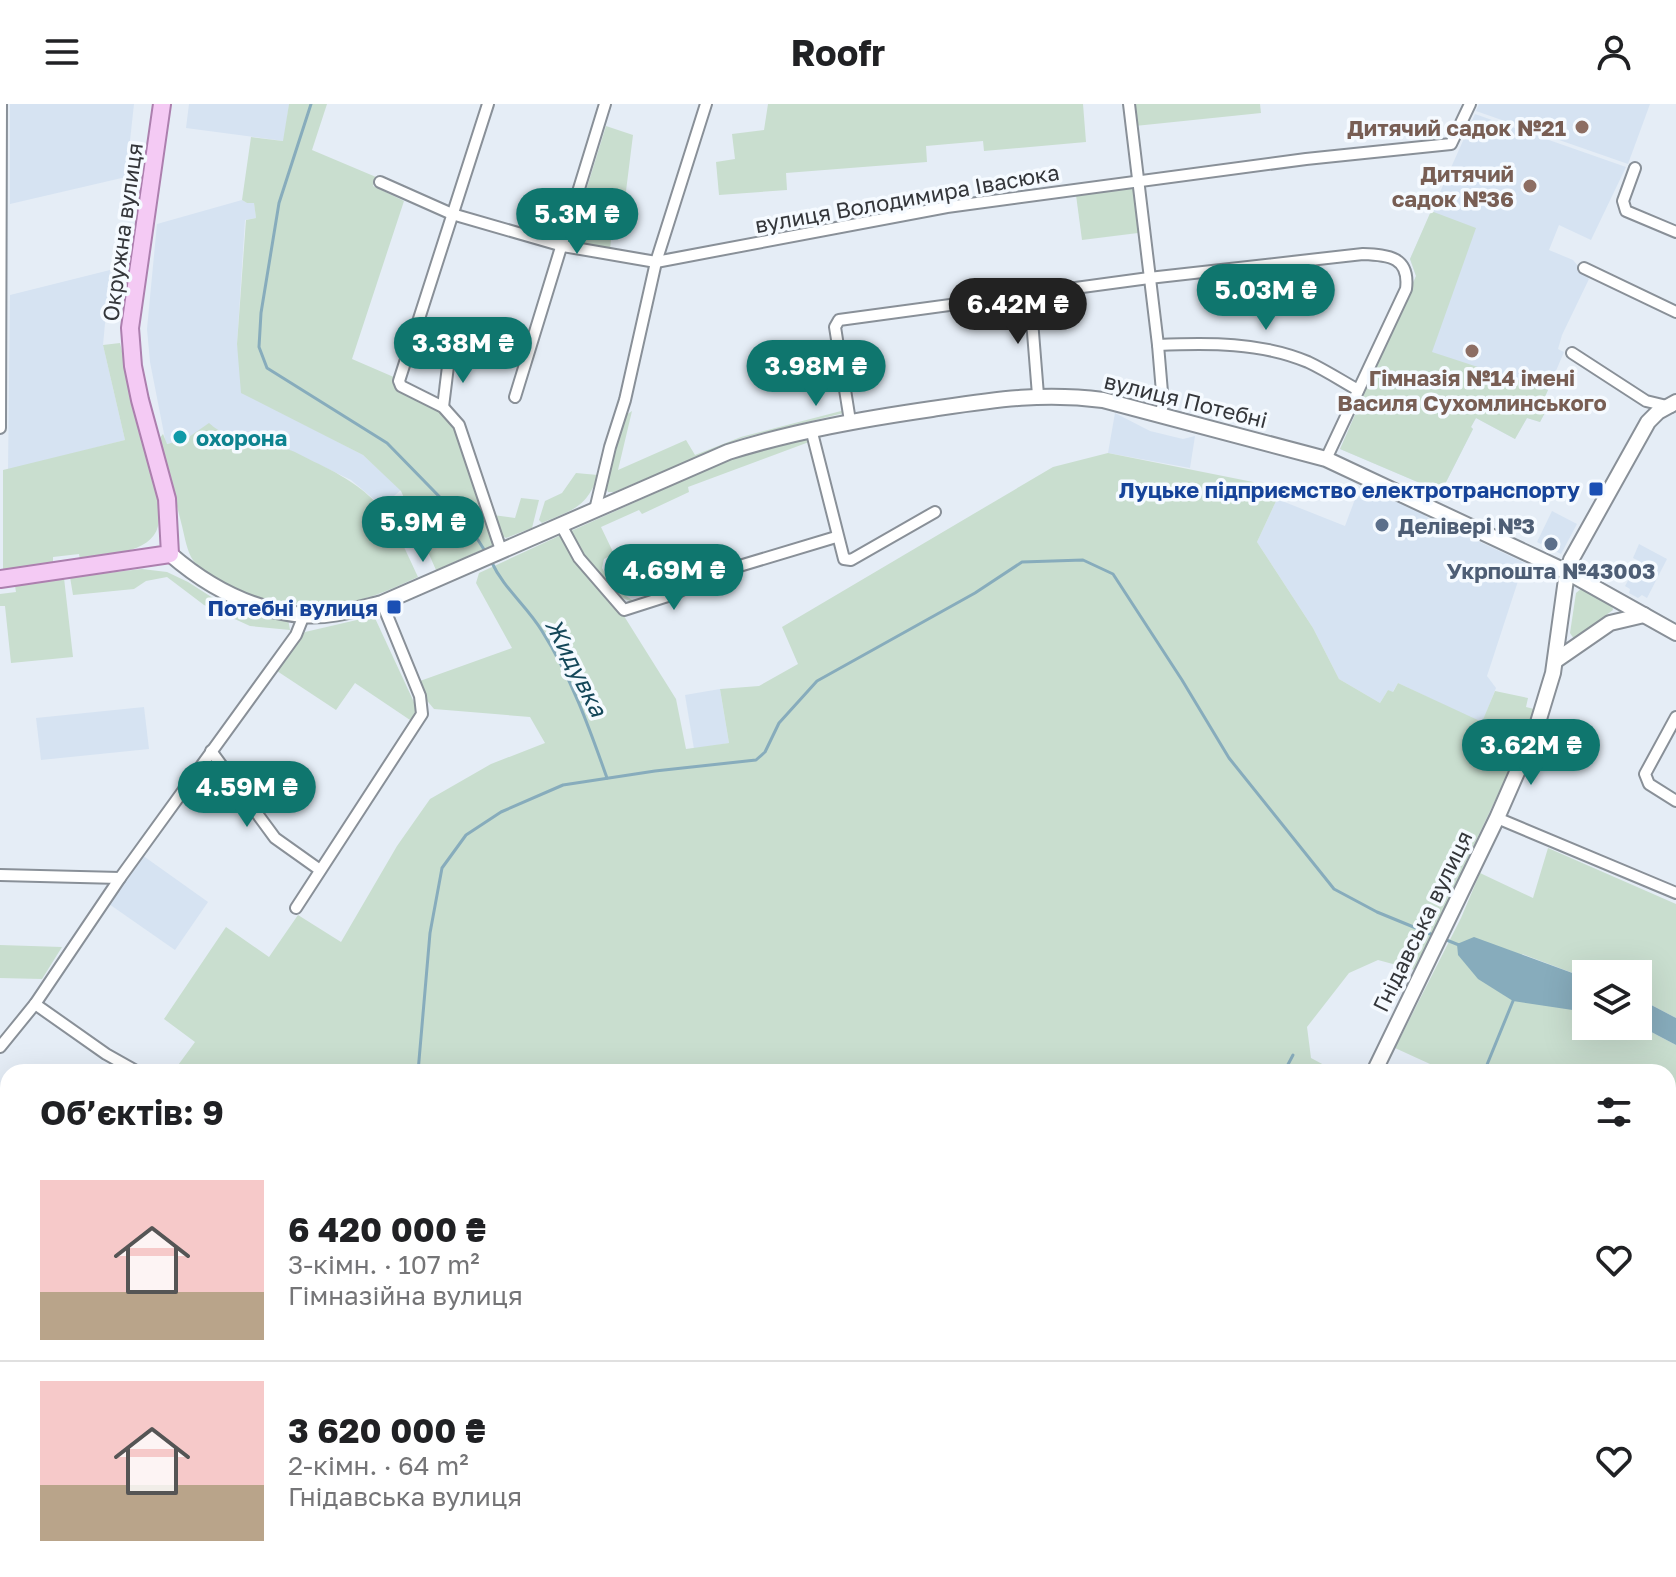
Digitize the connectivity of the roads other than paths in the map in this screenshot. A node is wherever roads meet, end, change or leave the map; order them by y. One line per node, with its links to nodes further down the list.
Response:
1 (1, 104): 29 (street)
2 (162, 104): 36 (main road, Окружна вулиця)
3 (488, 104): 11 (street)
4 (605, 104): 13 (street)
5 (706, 104): 14 (street)
6 (1129, 104): 9 (street)
7 (1470, 104): 9 (street, вулиця Володимира Івасюка)
8 (1635, 168): 12 (street)
9 (1139, 181): 14 (street, вулиця Володимира Івасюка); 16 (street)
10 (380, 182): 11 (street, вулиця Володимира Івасюка)
11 (452, 214): 13 (street, вулиця Володимира Івасюка); 26 (street)
12 (1676, 232)
13 (563, 246): 14 (street, вулиця Володимира Івасюка); 24 (street)
14 (656, 262): 32 (street)
15 (1584, 268): 18 (street)
16 (1149, 278): 17 (street); 19 (street); 22 (street)
17 (1030, 295): 23 (street); 28 (street)
18 (1676, 312)
19 (1158, 345): 22 (street); 27 (street)
20 (1572, 353): 25 (street)
21 (449, 358): 26 (street)
22 (1358, 390): 31 (street)
23 (1038, 395): 27 (street, вулиця Потебні); 28 (street, вулиця Потебні)
24 (515, 397)
25 (1673, 406): 38 (street, Гнідавська вулиця)
26 (443, 407): 37 (street)
27 (1160, 416): 31 (street, вулиця Потебні)
28 (850, 421): 30 (street, вулиця Потебні)
29 (0, 428)
30 (811, 429): 32 (street, вулиця Потебні); 35 (street)
31 (1326, 459): 38 (street, вулиця Потебні)
32 (595, 510): 34 (street, вулиця Потебні)
33 (935, 512): 35 (street)
34 (561, 525): 35 (street); 37 (street, вулиця Потебні)
35 (836, 537)
36 (170, 554): 39 (main road); 41 (street, вулиця Потебні)
37 (492, 554): 40 (street, вулиця Потебні)
38 (1567, 572): 42 (street, вулиця Потебні); 44 (street, Гнідавська вулиця)
39 (0, 579)
40 (382, 603): 41 (street, вулиця Потебні); 49 (street)
41 (304, 615): 46 (street)
42 (1644, 615): 43 (street, вулиця Потебні); 44 (street)
43 (1676, 633)
44 (1555, 661): 48 (street, Гнідавська вулиця)
45 (1676, 717): 47 (street)
46 (211, 751): 49 (street); 51 (street)
47 (1676, 801)
48 (1497, 818): 52 (street); 57 (street, Гнідавська вулиця)
49 (320, 870): 53 (street)
50 (0, 875): 51 (street)
51 (120, 878): 54 (street)
52 (1676, 893)
53 (296, 908)
54 (35, 1004): 55 (street); 56 (street)
55 (0, 1047)
56 (124, 1064)
57 (1378, 1064)

